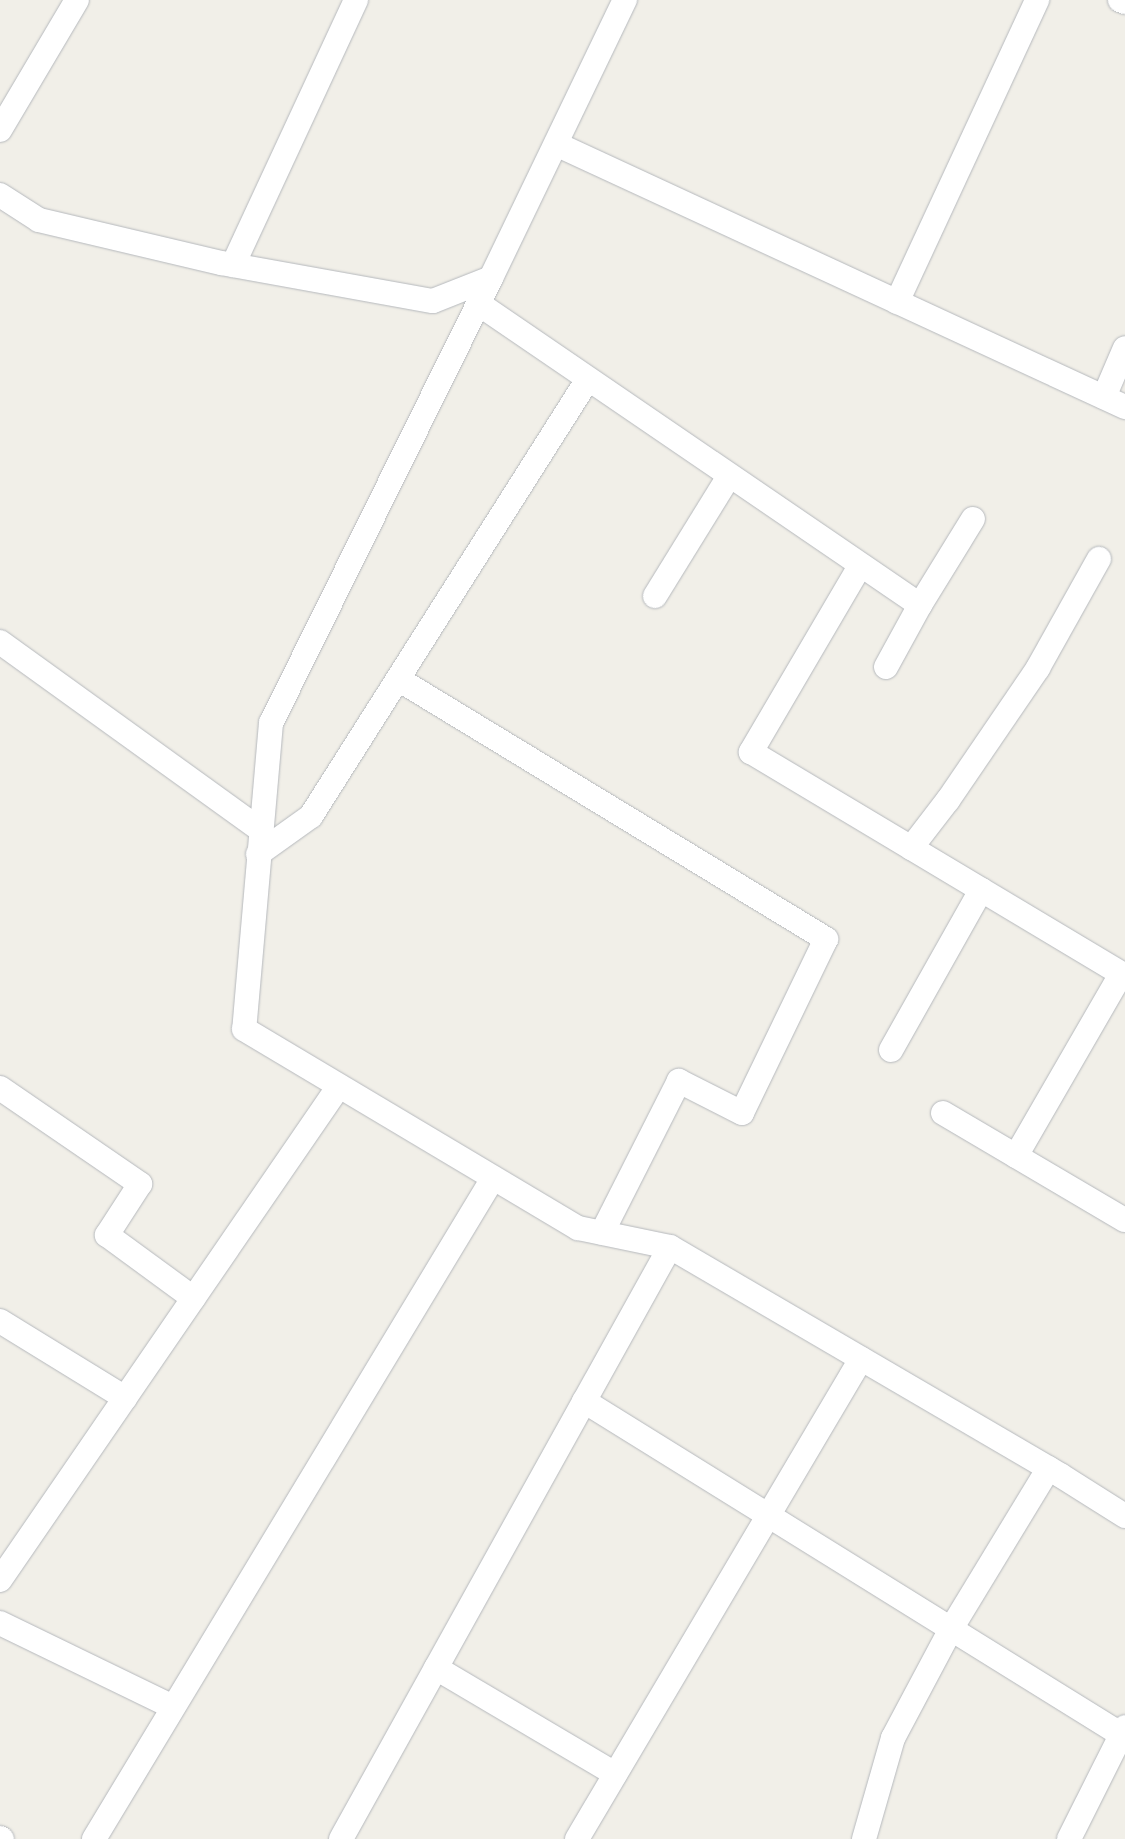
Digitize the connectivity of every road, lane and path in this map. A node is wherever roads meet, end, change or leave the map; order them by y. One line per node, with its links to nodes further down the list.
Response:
1 (77, 0): 7 (street)
2 (356, 0): 10 (street)
3 (625, 0): 8 (street)
4 (1037, 0): 12 (street)
5 (1120, 0): 6 (street)
6 (1125, 2)
7 (0, 130)
8 (556, 144): 11 (street); 12 (street)
9 (0, 196): 10 (street)
10 (233, 265): 11 (street)
11 (490, 278): 13 (street)
12 (896, 302): 16 (street)
13 (479, 304): 15 (street); 26 (street)
14 (1125, 348): 16 (street)
15 (588, 379): 17 (street); 25 (street)
16 (1115, 402)
17 (729, 476): 20 (street); 21 (street)
18 (973, 519): 22 (street)
19 (1100, 559): 27 (street)
20 (860, 566): 22 (street); 27 (street)
21 (655, 596)
22 (920, 604): 24 (street)
23 (0, 642): 26 (street)
24 (886, 667)
25 (398, 679): 28 (street); 38 (street)
26 (261, 830): 28 (street)
27 (911, 848): 29 (street)
28 (258, 854): 32 (street)
29 (982, 890): 30 (street); 31 (street)
30 (1123, 975): 35 (street)
31 (891, 1050)
32 (339, 1086): 36 (street); 40 (street)
33 (0, 1088): 40 (street)
34 (943, 1113): 35 (street)
35 (1016, 1156): 37 (street)
36 (493, 1178): 38 (street); 52 (street)
37 (1125, 1220)
38 (602, 1233): 39 (street)
39 (670, 1247): 42 (street); 44 (street)
40 (193, 1298): 43 (street)
41 (0, 1321): 43 (street)
42 (861, 1359): 45 (street); 46 (street)
43 (124, 1398): 48 (street)
44 (584, 1401): 46 (street); 51 (street)
45 (1049, 1468): 47 (street); 50 (street)
46 (768, 1516): 50 (street); 54 (street)
47 (1125, 1516)
48 (0, 1580)
49 (0, 1623): 52 (street)
50 (951, 1629): 53 (street); 58 (street)
51 (436, 1668): 54 (street); 56 (street)
52 (174, 1707): 55 (street)
53 (1124, 1733): 59 (street)
54 (614, 1774): 57 (street)
55 (94, 1839)
56 (341, 1839)
57 (577, 1839)
58 (864, 1839)
59 (1069, 1839)

